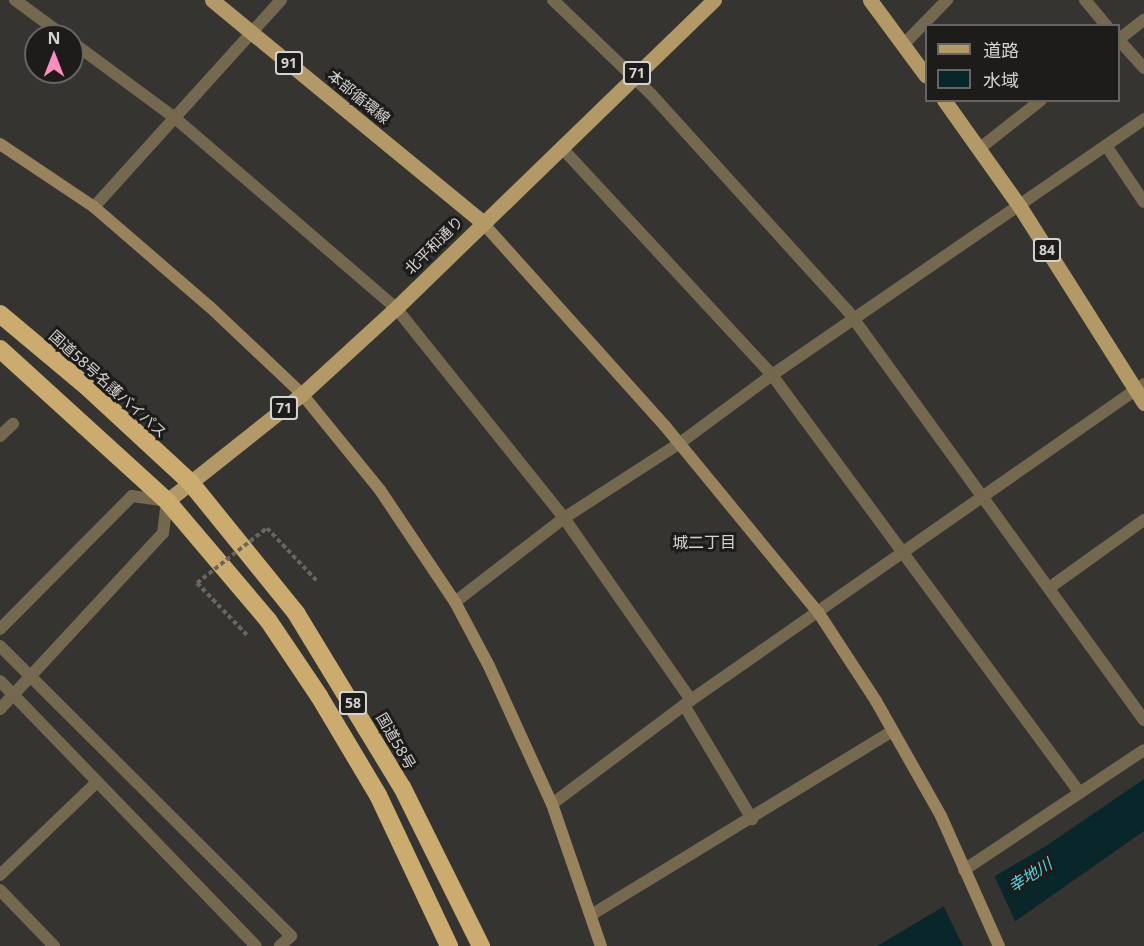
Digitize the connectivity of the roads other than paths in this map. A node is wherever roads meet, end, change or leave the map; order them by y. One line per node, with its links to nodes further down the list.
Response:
1 (15, 0): 10 (street)
2 (212, 0): 12 (main road, 本部循環線 / 91)
3 (281, 0): 12 (street)
4 (553, 0): 19 (street)
5 (714, 0): 19 (main road, 北平和通り / 71)
6 (870, 0): 15 (main road)
7 (946, 0): 15 (street)
8 (1085, 0): 11 (street)
9 (1144, 20): 13 (street)
10 (48, 24)
11 (1105, 24)
12 (252, 32): 22 (street); 31 (main road, 本部循環線 / 91)
13 (1120, 38)
14 (1120, 40): 17 (street)
15 (904, 45): 18 (main road)
16 (84, 51): 22 (street)
17 (1144, 68)
18 (925, 73)
19 (634, 76): 25 (main road, 北平和通り / 71); 34 (street)
20 (945, 102): 27 (main road, 84)
21 (1038, 102): 27 (street)
22 (175, 117): 29 (street); 32 (street)
23 (1144, 119): 26 (street)
24 (0, 144): 29 (street)
25 (561, 147): 31 (main road, 北平和通り / 71); 36 (street)
26 (1107, 147): 28 (street); 30 (street)
27 (979, 149): 30 (main road, 84)
28 (1144, 202)
29 (94, 207): 38 (street)
30 (1020, 207): 34 (street); 37 (main road, 84)
31 (482, 222): 32 (main road, 北平和通り / 71); 41 (street)
32 (396, 308): 38 (main road, 北平和通り / 71); 45 (street)
33 (0, 314): 42 (highway, 国道58号名護バイパス / 58)
34 (855, 320): 36 (street); 43 (street)
35 (0, 349): 44 (highway, 58)
36 (772, 375): 41 (street); 47 (street)
37 (1141, 392): 43 (street)
38 (302, 394): 42 (main road, 北平和通り / 71); 49 (street)
39 (13, 424): 40 (street)
40 (0, 436)
41 (680, 443): 45 (street); 50 (street)
42 (190, 482): 44 (main road, 北平和通り / 71); 74 (highway, 国道58号 / 58)
43 (984, 497): 47 (street); 48 (street)
44 (167, 501): 51 (street); 53 (street); 73 (highway, 58)
45 (564, 518): 49 (street); 56 (street)
46 (1144, 520): 48 (street)
47 (905, 552): 50 (street); 62 (street)
48 (1049, 588): 58 (street)
49 (455, 602): 63 (street)
50 (818, 612): 56 (street); 59 (street)
51 (0, 630)
52 (0, 646): 53 (street)
53 (30, 675): 55 (street); 72 (street)
54 (0, 681): 55 (street)
55 (13, 694): 57 (street); 61 (street)
56 (688, 703): 63 (street); 64 (street)
57 (0, 709)
58 (1144, 720)
59 (892, 731): 64 (street); 66 (street)
60 (1144, 750): 62 (street)
61 (97, 782): 65 (street); 71 (street)
62 (1080, 793): 66 (street)
63 (552, 804): 68 (street)
64 (752, 819): 68 (street)
65 (0, 875)
66 (966, 875): 69 (street)
67 (0, 890): 70 (street)
68 (591, 915): 75 (street)
69 (997, 941)
70 (54, 946)
71 (256, 946)
72 (280, 946)
73 (449, 946)
74 (481, 946)
75 (601, 946)

